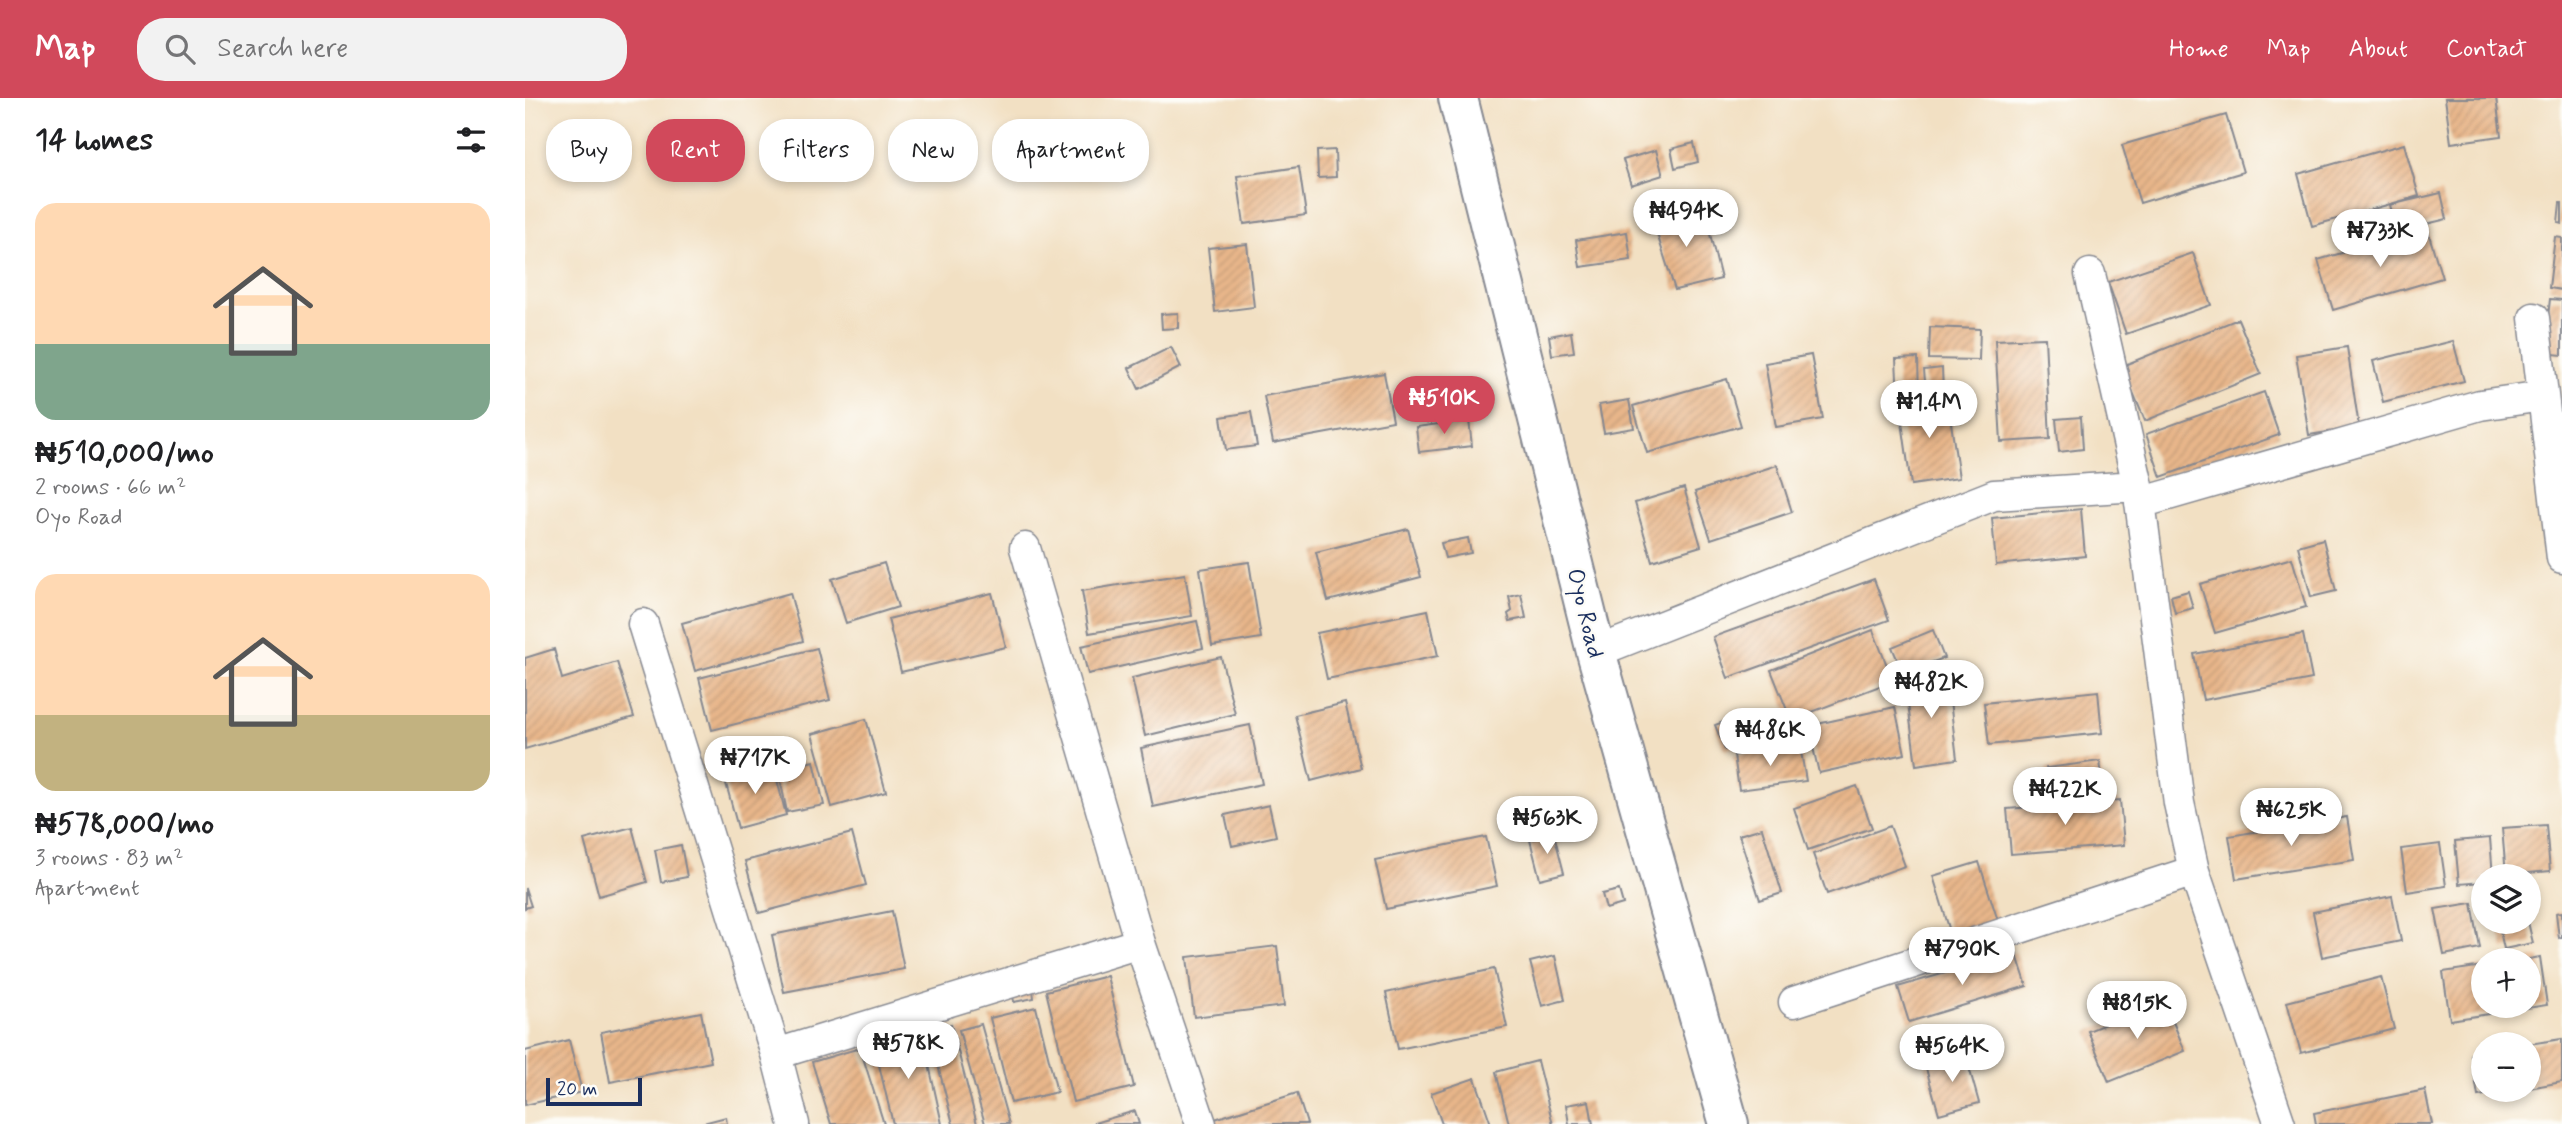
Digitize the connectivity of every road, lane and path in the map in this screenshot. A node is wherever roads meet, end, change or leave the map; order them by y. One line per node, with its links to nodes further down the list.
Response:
1 (1458, 98): 9 (street, Oyo Road)
2 (2090, 274): 5 (street)
3 (2535, 318): 4 (street)
4 (2543, 396): 5 (street); 7 (street)
5 (2139, 495): 9 (street); 10 (street)
6 (1025, 548): 11 (street)
7 (2562, 558)
8 (643, 624): 13 (street)
9 (1596, 652): 16 (street, Oyo Road)
10 (2193, 871): 12 (street); 17 (street)
11 (1140, 943): 13 (street); 15 (street)
12 (1794, 1002)
13 (776, 1054): 14 (street)
14 (794, 1124)
15 (1201, 1124)
16 (1729, 1124)
17 (2280, 1124)

